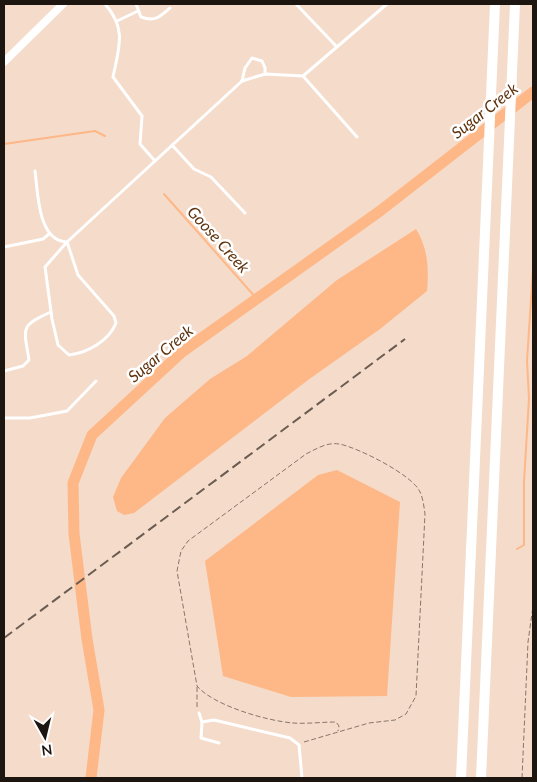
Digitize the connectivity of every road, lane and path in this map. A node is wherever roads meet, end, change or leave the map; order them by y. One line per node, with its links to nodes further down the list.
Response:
1 (63, 4): 12 (main road)
2 (105, 4): 10 (lane)
3 (136, 4): 9 (lane)
4 (296, 4): 11 (lane)
5 (387, 4): 11 (lane)
6 (495, 4): 36 (highway)
7 (515, 4): 37 (highway)
8 (170, 8): 9 (lane)
9 (138, 11): 10 (lane)
10 (116, 21): 18 (lane)
11 (336, 46): 14 (lane)
12 (4, 62)
13 (264, 74): 14 (lane); 15 (lane); 15 (lane)
14 (303, 76): 16 (lane)
15 (242, 81): 17 (lane)
16 (357, 137)
17 (172, 145): 18 (lane); 20 (lane)
18 (154, 161): 22 (lane)
19 (35, 171): 21 (lane)
20 (245, 213)
21 (49, 234): 22 (lane); 23 (lane)
22 (67, 242): 24 (lane); 24 (lane)
23 (4, 247)
24 (51, 312): 25 (lane)
25 (4, 371)
26 (96, 381): 27 (lane)
27 (4, 418)
28 (533, 606): 38 (path)
29 (197, 686): 30 (path); 32 (path); 32 (path)
30 (199, 713): 31 (lane)
31 (202, 722): 33 (lane); 34 (lane)
32 (338, 731): 34 (path)
33 (219, 743)
34 (299, 745): 35 (lane)
35 (302, 778)
36 (461, 778)
37 (481, 778)
38 (522, 778)

